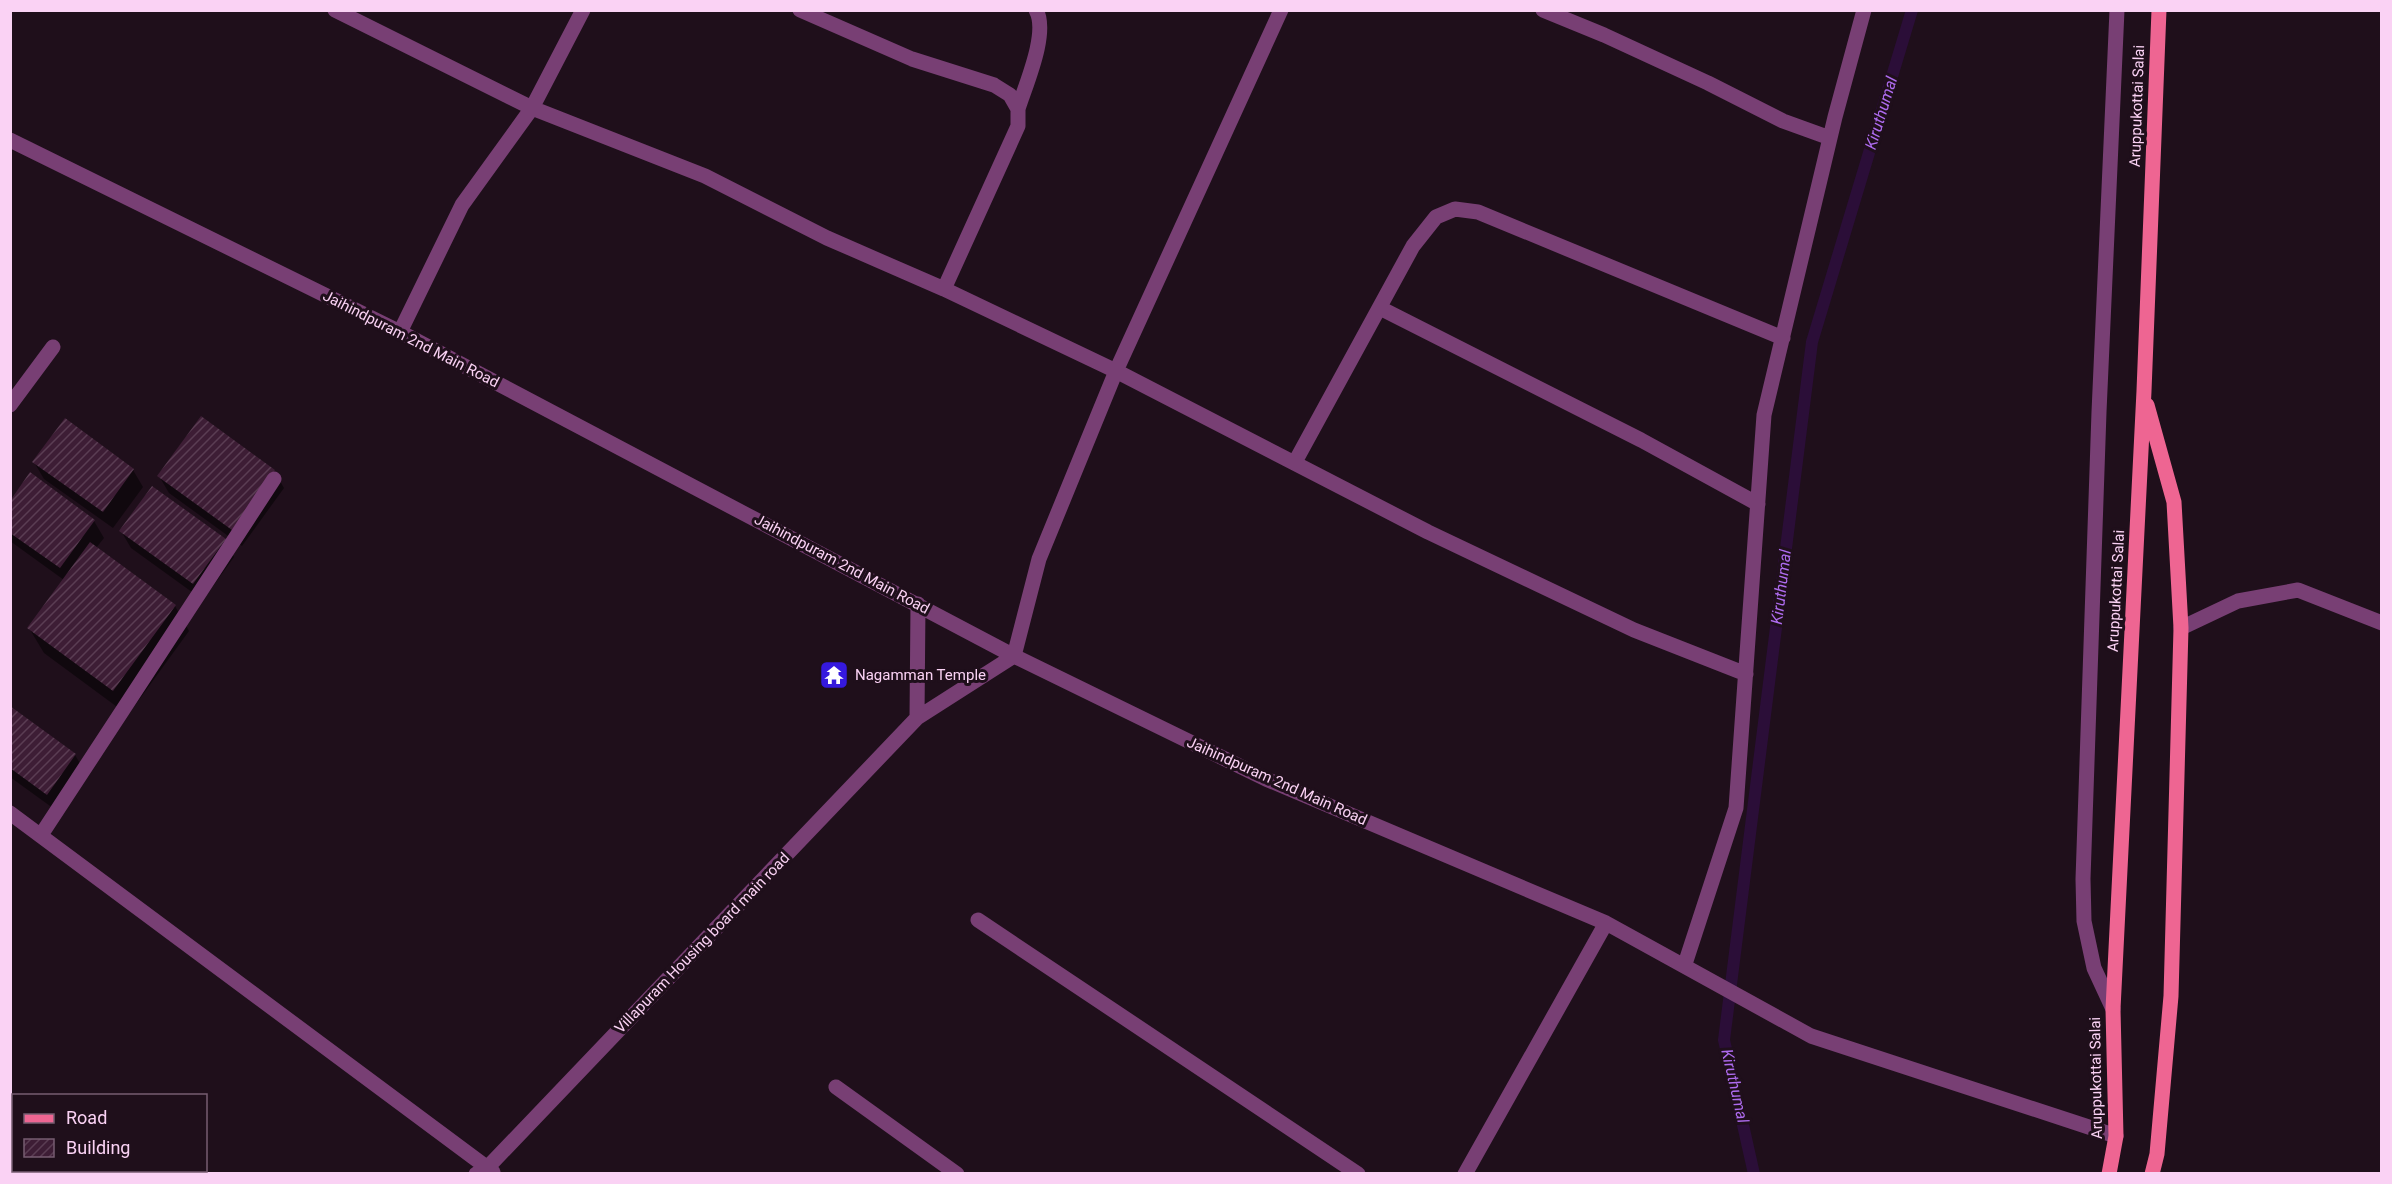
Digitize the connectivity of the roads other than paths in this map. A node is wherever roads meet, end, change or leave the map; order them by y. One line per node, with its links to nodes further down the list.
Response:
1 (335, 10): 10 (street)
2 (583, 10): 10 (street)
3 (800, 10): 11 (street)
4 (1036, 10): 11 (street)
5 (1281, 10): 19 (street)
6 (1543, 10): 12 (street)
7 (1864, 10): 12 (street)
8 (2117, 10): 36 (street)
9 (2159, 10): 20 (main road, Aruppukottai Salai)
10 (532, 108): 14 (street); 16 (street)
11 (1018, 109): 14 (street)
12 (1830, 138): 17 (street)
13 (10, 141): 16 (street, Jaihindpuram 2nd Main Road)
14 (944, 289): 19 (street)
15 (1380, 308): 17 (street); 22 (street); 24 (street)
16 (400, 332): 25 (street, Jaihindpuram 2nd Main Road)
17 (1783, 338): 24 (street)
18 (53, 347): 21 (street)
19 (1116, 371): 22 (street); 28 (street)
20 (2144, 391): 27 (main road); 36 (main road, Aruppukottai Salai)
21 (10, 405)
22 (1295, 462): 29 (street)
23 (274, 479): 32 (street)
24 (1758, 504): 29 (street)
25 (918, 604): 28 (street, Jaihindpuram 2nd Main Road); 30 (street)
26 (2382, 623): 27 (street)
27 (2181, 628): 44 (main road)
28 (1014, 656): 30 (street, Villapuram Housing board main road); 34 (street, Jaihindpuram 2nd Main Road)
29 (1746, 674): 35 (street)
30 (917, 718): 39 (street, Villapuram Housing board main road)
31 (10, 813): 32 (street)
32 (41, 835): 39 (street)
33 (978, 920): 41 (street)
34 (1606, 923): 35 (street, Jaihindpuram 2nd Main Road); 42 (street)
35 (1685, 964): 38 (street, Jaihindpuram 2nd Main Road)
36 (2113, 1009): 38 (main road, Aruppukottai Salai)
37 (836, 1087): 40 (street)
38 (2116, 1136): 43 (main road, Aruppukottai Salai)
39 (486, 1172)
40 (957, 1173)
41 (1358, 1173)
42 (1465, 1173)
43 (2109, 1173)
44 (2152, 1173)

